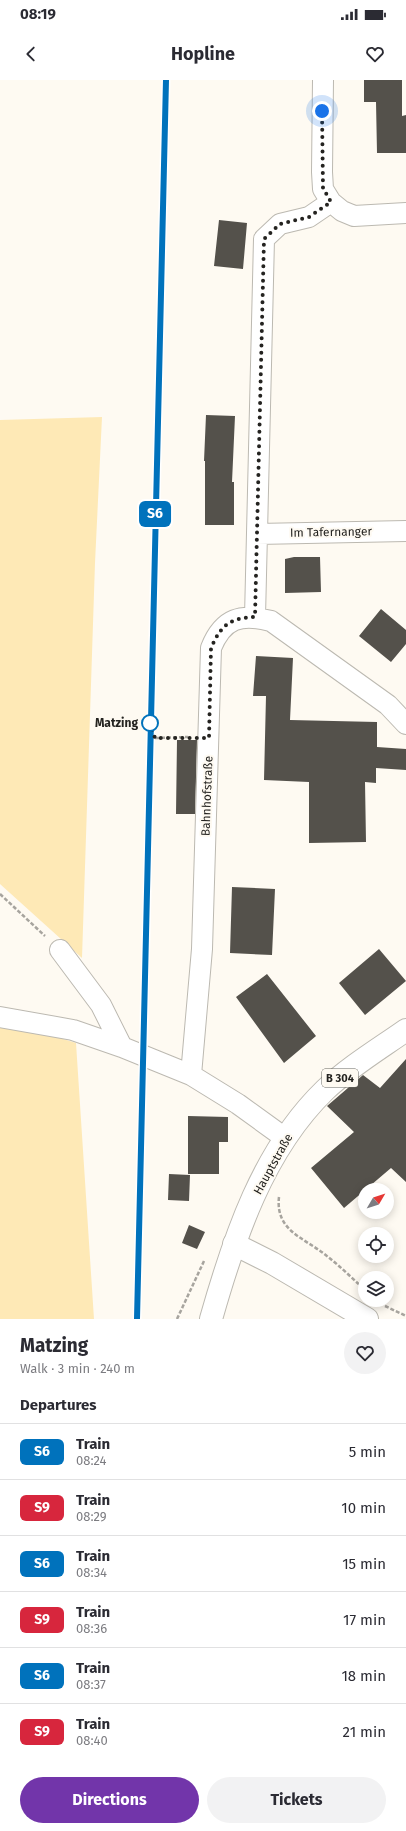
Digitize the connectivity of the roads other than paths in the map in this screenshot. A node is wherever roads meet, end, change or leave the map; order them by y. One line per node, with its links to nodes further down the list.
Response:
1 (323, 80): 2 (street)
2 (331, 202): 3 (street); 5 (street)
3 (406, 213)
4 (406, 531): 5 (street, Im Tafernanger)
5 (257, 534): 6 (street)
6 (255, 617): 7 (street, Bahnhofstraße); 12 (street, Bahnhofstraße)
7 (406, 724)
8 (60, 950): 11 (street)
9 (0, 1017): 11 (street)
10 (406, 1030): 13 (main road, Hauptstraße / B 304)
11 (122, 1047): 12 (street)
12 (191, 1075): 13 (street)
13 (285, 1138): 14 (main road, Hauptstraße / B 304)
14 (234, 1244): 15 (main road, Hauptstraße / B 304); 16 (main road)
15 (211, 1319)
16 (367, 1319)

